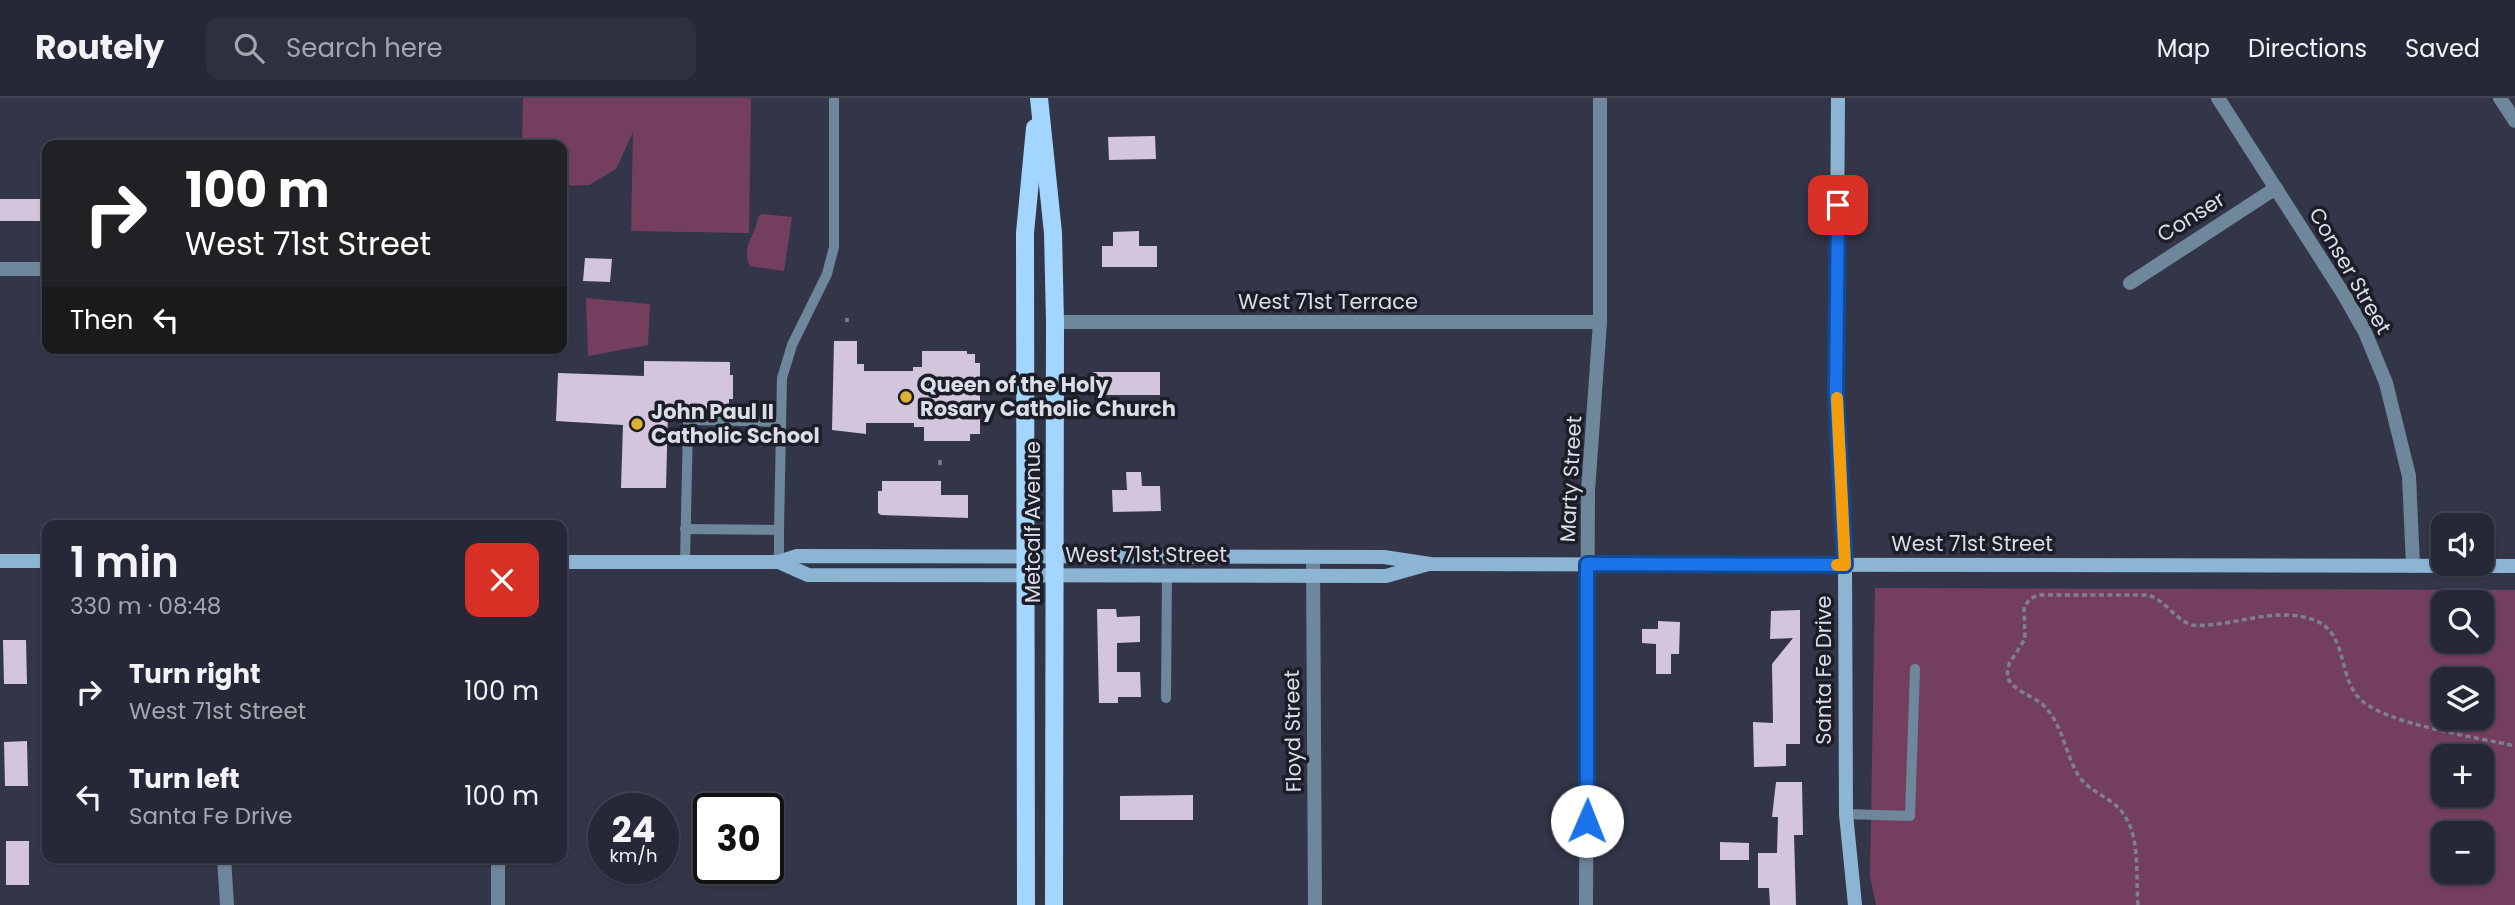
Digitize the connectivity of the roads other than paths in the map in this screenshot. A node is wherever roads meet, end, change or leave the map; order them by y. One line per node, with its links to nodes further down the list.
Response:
1 (834, 98): 14 (lane)
2 (1038, 98): 12 (main road, Metcalf Avenue); 17 (main road, Metcalf Avenue)
3 (1600, 98): 13 (street, Marty Street)
4 (1838, 98): 27 (street, Santa Fe Drive)
5 (2218, 98): 8 (street, Conser Street)
6 (2500, 98): 7 (street)
7 (2515, 121)
8 (2276, 188): 11 (street, Conser); 28 (street, Conser Street)
9 (0, 269): 10 (street)
10 (42, 269)
11 (2130, 283)
12 (1055, 322): 13 (street, West 71st Terrace); 18 (main road, Metcalf Avenue)
13 (1600, 322): 26 (street, Marty Street)
14 (781, 422): 15 (lane); 16 (lane)
15 (685, 529): 16 (lane); 24 (lane)
16 (779, 530): 23 (lane)
17 (1025, 555): 18 (street, West 71st Street); 23 (street, West 71st Street); 30 (main road, Metcalf Avenue)
18 (1057, 556): 19 (street, West 71st Street); 31 (main road, Metcalf Avenue)
19 (1312, 557): 25 (street, West 71st Street); 33 (street, Floyd Street)
20 (0, 561): 21 (street)
21 (42, 561)
22 (567, 562): 24 (street, West 71st Street)
23 (779, 562): 24 (street, West 71st Street); 30 (street, West 71st Street)
24 (685, 563)
25 (1430, 564): 26 (street, West 71st Street); 33 (street, West 71st Street)
26 (1587, 564): 27 (street, West 71st Street); 44 (street, Marty Street)
27 (1845, 565): 28 (street, West 71st Street); 36 (street, Santa Fe Drive)
28 (2413, 566): 29 (street, West 71st Street)
29 (2515, 566)
30 (1025, 575): 31 (street, West 71st Street); 41 (main road, Metcalf Avenue)
31 (1056, 576): 32 (street, West 71st Street); 42 (main road, Metcalf Avenue)
32 (1167, 576): 33 (street, West 71st Street); 35 (lane)
33 (1313, 576): 43 (street, Floyd Street)
34 (1915, 668): 36 (lane)
35 (1166, 698)
36 (1846, 814): 45 (street, Santa Fe Drive)
37 (224, 863): 39 (street)
38 (498, 863): 40 (street)
39 (227, 905)
40 (498, 905)
41 (1026, 905)
42 (1054, 905)
43 (1315, 905)
44 (1586, 905)
45 (1855, 905)

